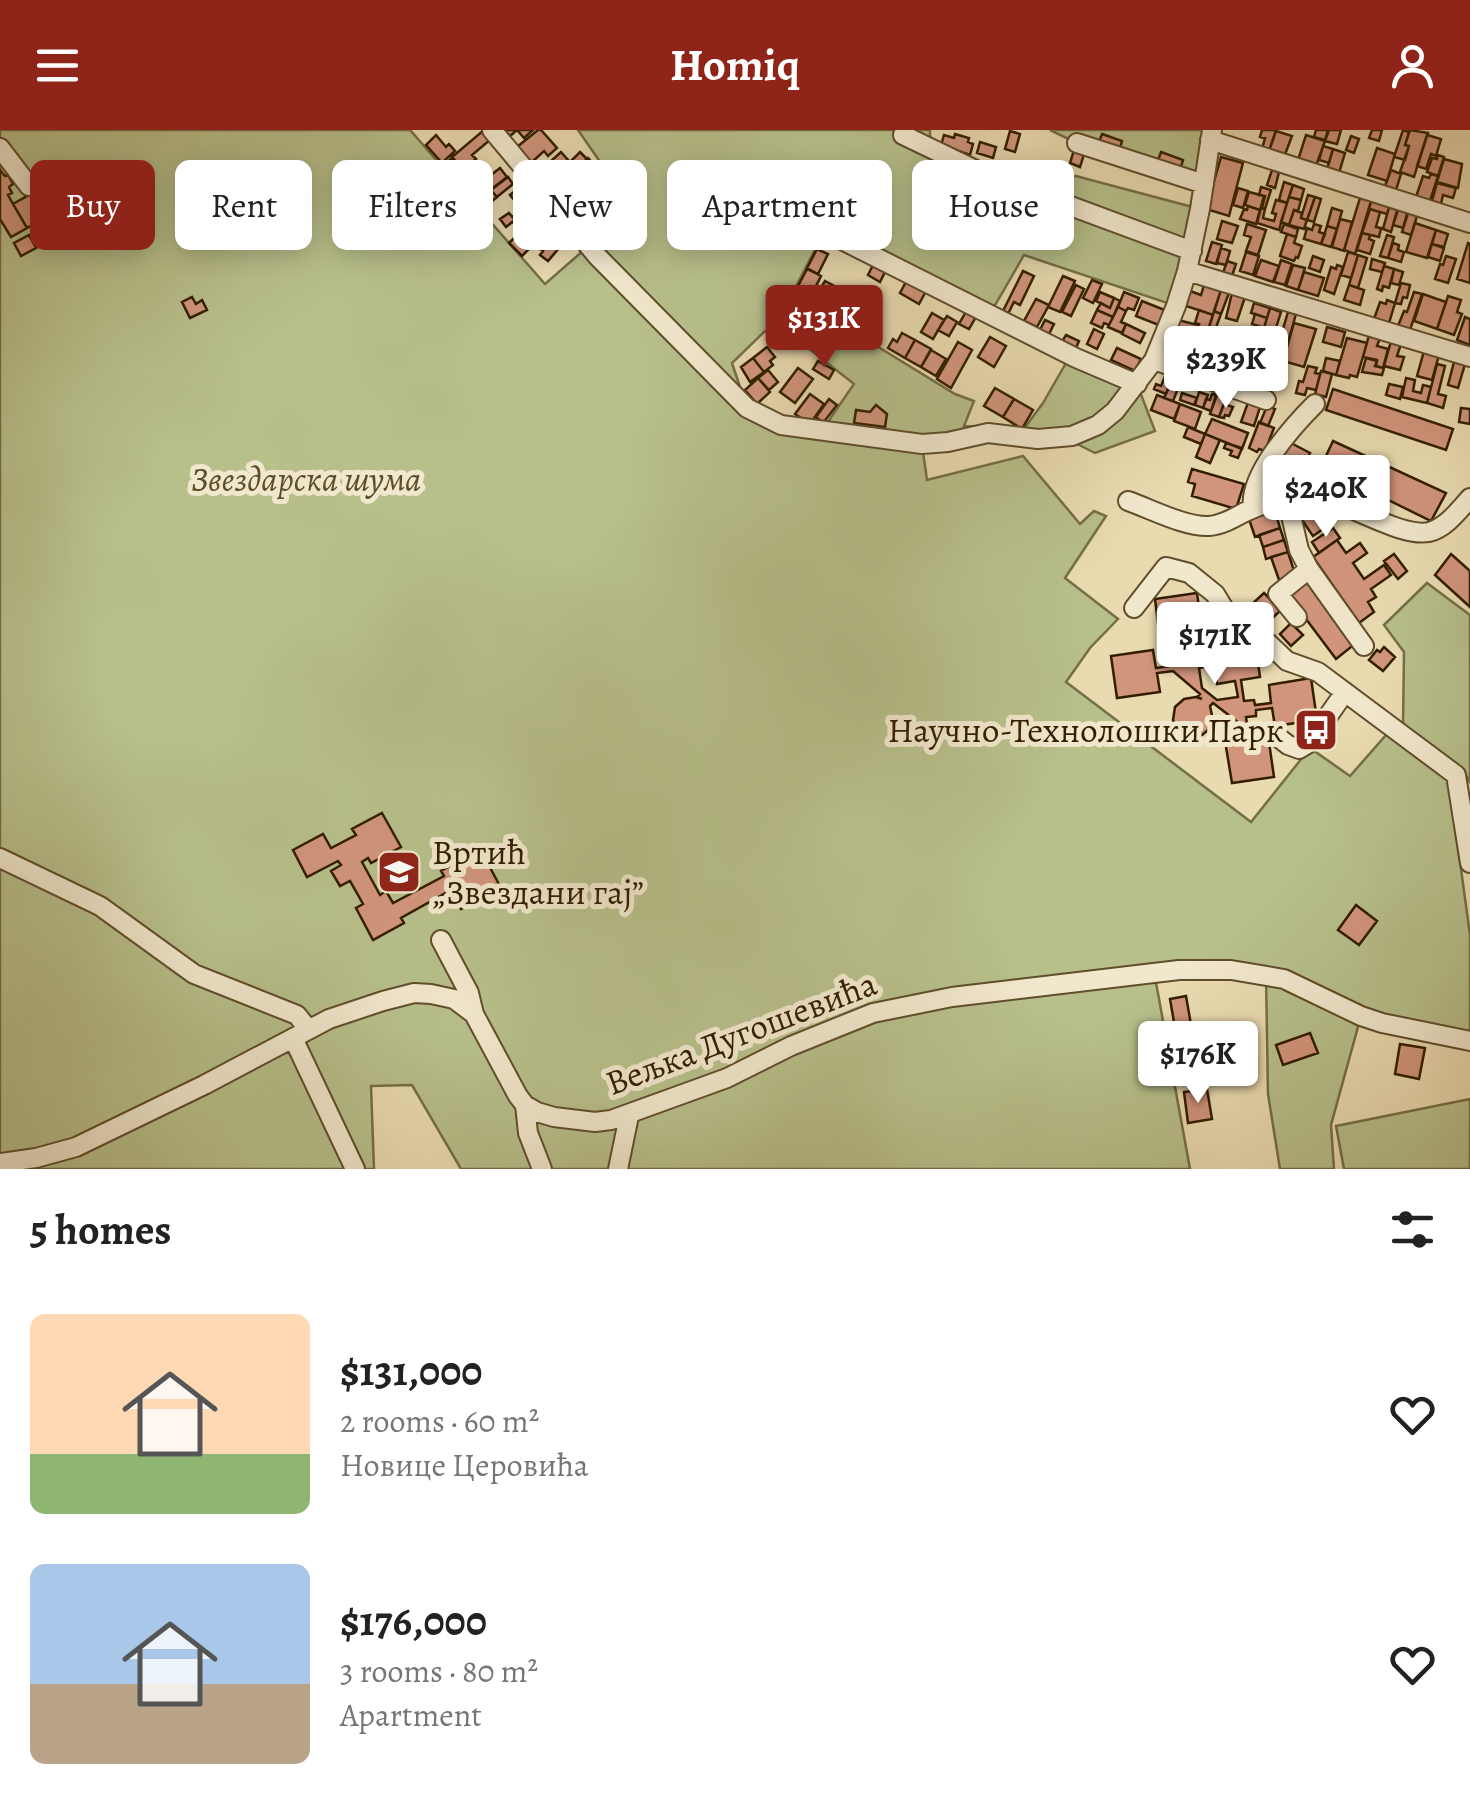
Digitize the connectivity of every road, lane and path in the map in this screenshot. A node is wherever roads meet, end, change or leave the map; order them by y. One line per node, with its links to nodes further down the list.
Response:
1 (6, 130): 5 (street)
2 (492, 130): 16 (street)
3 (903, 134): 12 (street)
4 (1211, 135): 8 (street); 10 (street)
5 (0, 136)
6 (1077, 143): 8 (street)
7 (0, 148): 9 (street)
8 (1204, 184): 12 (street)
9 (29, 186)
10 (1470, 223)
11 (860, 250): 16 (street)
12 (1192, 251): 13 (street)
13 (1186, 271): 14 (street); 15 (street)
14 (1470, 357)
15 (1154, 360): 16 (street); 17 (street)
16 (1137, 384)
17 (1266, 400)
18 (1315, 404): 22 (street)
19 (1287, 498): 20 (street); 22 (street); 23 (street)
20 (1470, 498)
21 (1128, 501): 22 (street)
22 (1253, 508)
23 (1309, 569): 25 (street); 26 (street)
24 (1134, 608): 27 (street)
25 (1297, 617)
26 (1364, 646)
27 (1345, 692): 28 (street); 30 (street)
28 (1274, 734)
29 (0, 858): 33 (street)
30 (1470, 863)
31 (441, 940): 32 (street)
32 (474, 1014): 33 (street); 35 (street)
33 (300, 1033): 37 (street); 38 (street)
34 (1470, 1042): 36 (street, Вељка Дугошевића)
35 (526, 1105): 36 (street, Вељка Дугошевића); 39 (street)
36 (628, 1116): 40 (street)
37 (0, 1163)
38 (355, 1169)
39 (542, 1169)
40 (618, 1169)

